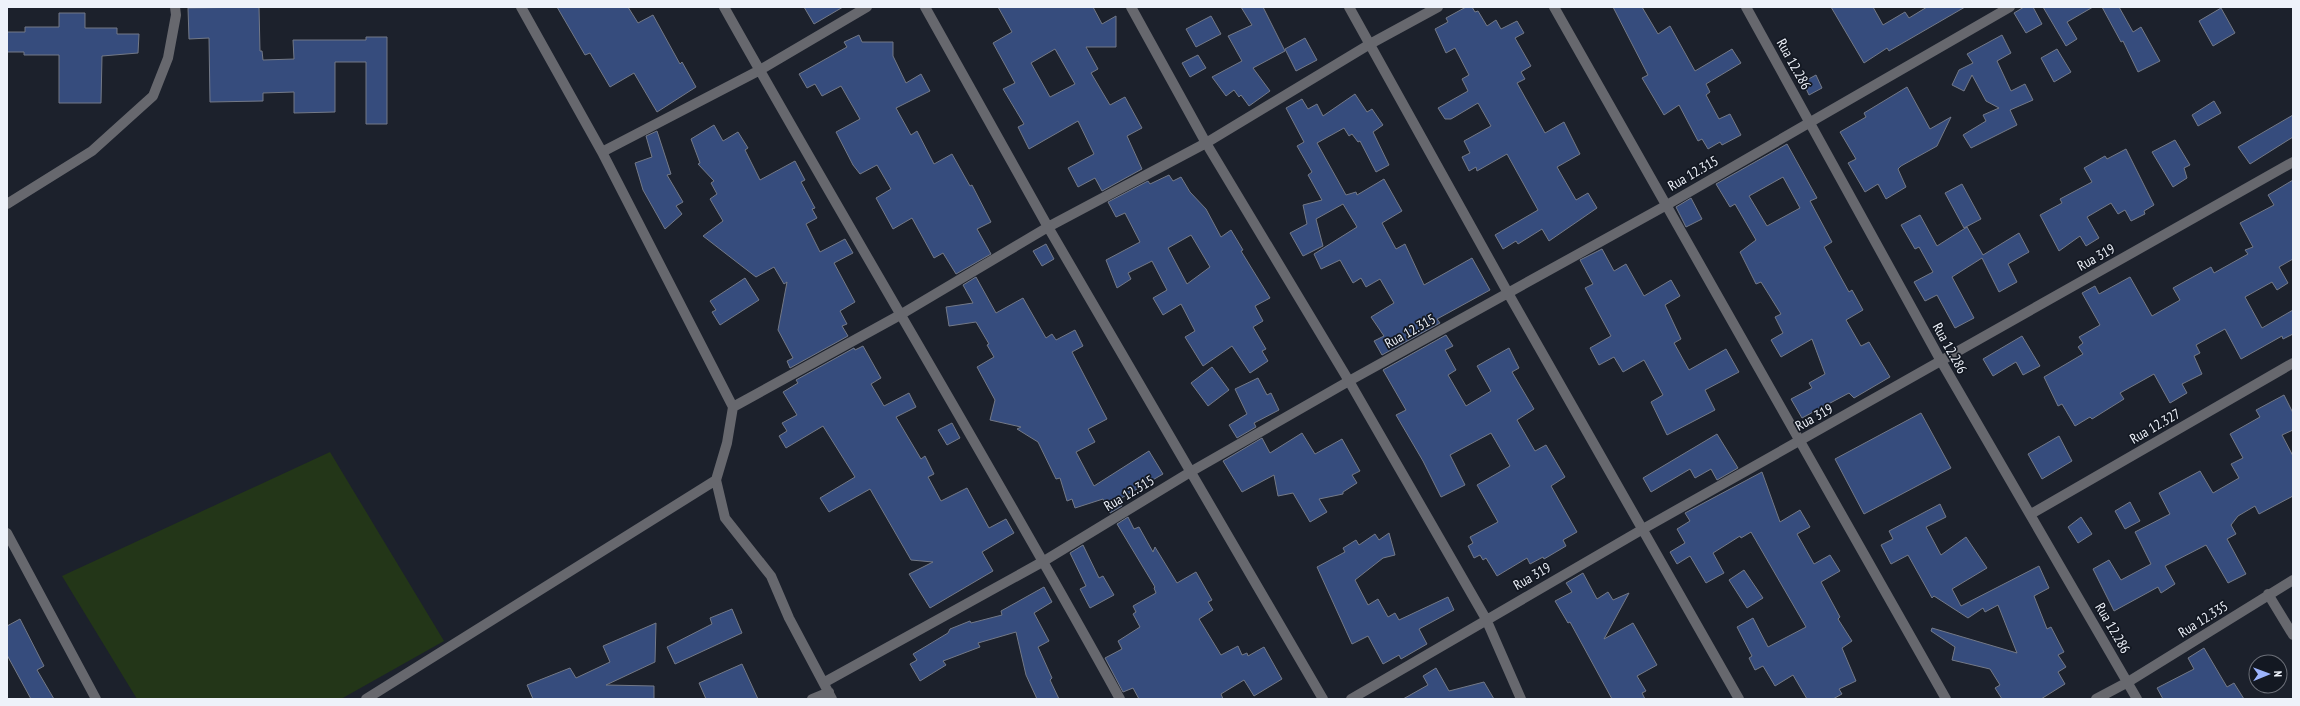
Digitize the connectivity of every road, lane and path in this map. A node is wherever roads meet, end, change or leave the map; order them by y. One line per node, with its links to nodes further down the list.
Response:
1 (175, 7): 18 (street)
2 (521, 7): 16 (street)
3 (724, 7): 13 (street)
4 (867, 7): 13 (street)
5 (925, 7): 20 (street)
6 (1131, 7): 15 (street)
7 (1349, 7): 12 (street)
8 (1438, 7): 12 (street)
9 (1554, 7): 19 (street)
10 (1746, 7): 14 (street, Rua 12.286)
11 (2010, 7): 14 (street, Rua 12.315)
12 (1370, 44): 15 (street); 21 (street)
13 (760, 70): 16 (street); 22 (street)
14 (1810, 122): 19 (street, Rua 12.315); 23 (street, Rua 12.286)
15 (1206, 143): 20 (street); 25 (street)
16 (602, 152): 26 (street)
17 (2293, 162): 23 (street, Rua 319)
18 (7, 204)
19 (1665, 206): 21 (street, Rua 12.315); 27 (street)
20 (1048, 227): 22 (street); 28 (street)
21 (1508, 293): 25 (street, Rua 12.315); 31 (street)
22 (900, 315): 26 (street); 33 (street)
23 (1941, 361): 27 (street, Rua 319); 30 (street, Rua 12.286)
24 (2293, 362): 30 (street, Rua 12.327)
25 (1349, 381): 28 (street, Rua 12.315); 36 (street)
26 (732, 407): 29 (street)
27 (1799, 442): 31 (street, Rua 319); 48 (street)
28 (1192, 471): 33 (street, Rua 12.315); 44 (street)
29 (716, 480): 39 (street); 41 (street)
30 (2031, 514): 38 (street, Rua 12.286)
31 (1643, 529): 36 (street, Rua 319); 47 (street)
32 (7, 533): 40 (street)
33 (1044, 561): 39 (street, Rua 12.315); 43 (street)
34 (2293, 580): 35 (street, Rua 12.335)
35 (2268, 594): 37 (street); 38 (street, Rua 12.335)
36 (1486, 619): 45 (street, Rua 319); 46 (street)
37 (2293, 635)
38 (2128, 682): 49 (street, Rua 12.335); 50 (street, Rua 12.286)
39 (828, 691): 42 (street, Rua 12.315)
40 (96, 699)
41 (366, 699)
42 (812, 699)
43 (1120, 699)
44 (1323, 699)
45 (1351, 699)
46 (1521, 699)
47 (1739, 699)
48 (1946, 699)
49 (2096, 699)
50 (2138, 699)

